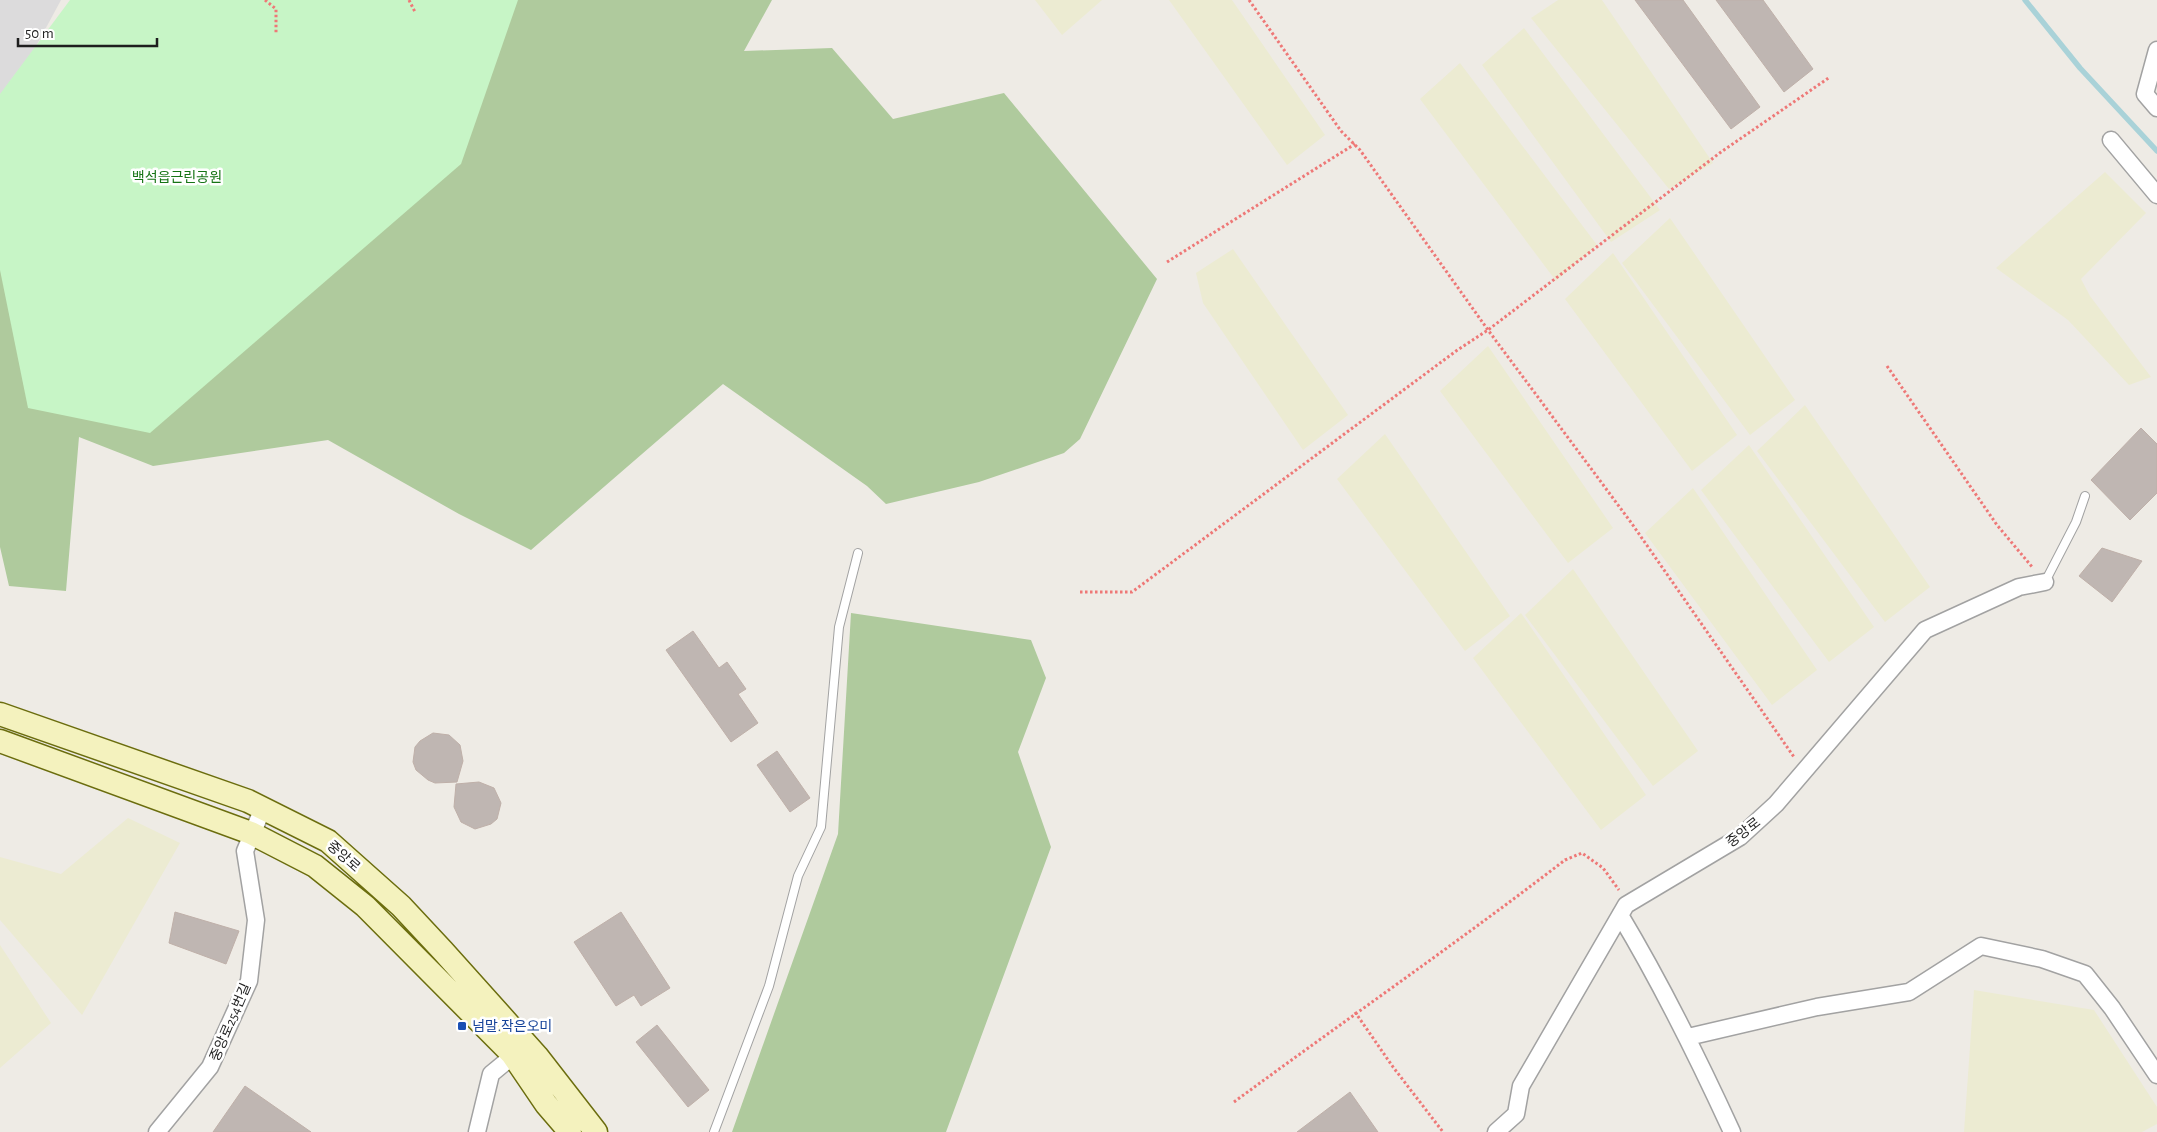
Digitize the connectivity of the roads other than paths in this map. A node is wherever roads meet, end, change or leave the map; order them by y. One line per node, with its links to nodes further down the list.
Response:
1 (2157, 50): 2 (street)
2 (2156, 106)
3 (2111, 140): 4 (street)
4 (2157, 195)
5 (2085, 496): 7 (lane)
6 (858, 553): 20 (lane)
7 (2045, 582): 12 (street, 중앙로)
8 (0, 714): 10 (main road, 중앙로)
9 (0, 741): 11 (main road, 중앙로)
10 (263, 808): 11 (street, 중앙로254번길); 14 (main road, 중앙로)
11 (251, 833): 14 (main road, 중앙로); 16 (street, 중앙로254번길)
12 (1623, 910): 13 (street); 21 (street, 중앙로)
13 (1688, 1037): 15 (street); 22 (street)
14 (520, 1050): 17 (street); 18 (main road, 중앙로); 19 (main road, 중앙로)
15 (2157, 1075)
16 (157, 1132)
17 (477, 1132)
18 (570, 1132)
19 (596, 1132)
20 (714, 1132)
21 (1496, 1132)
22 (1732, 1132)

